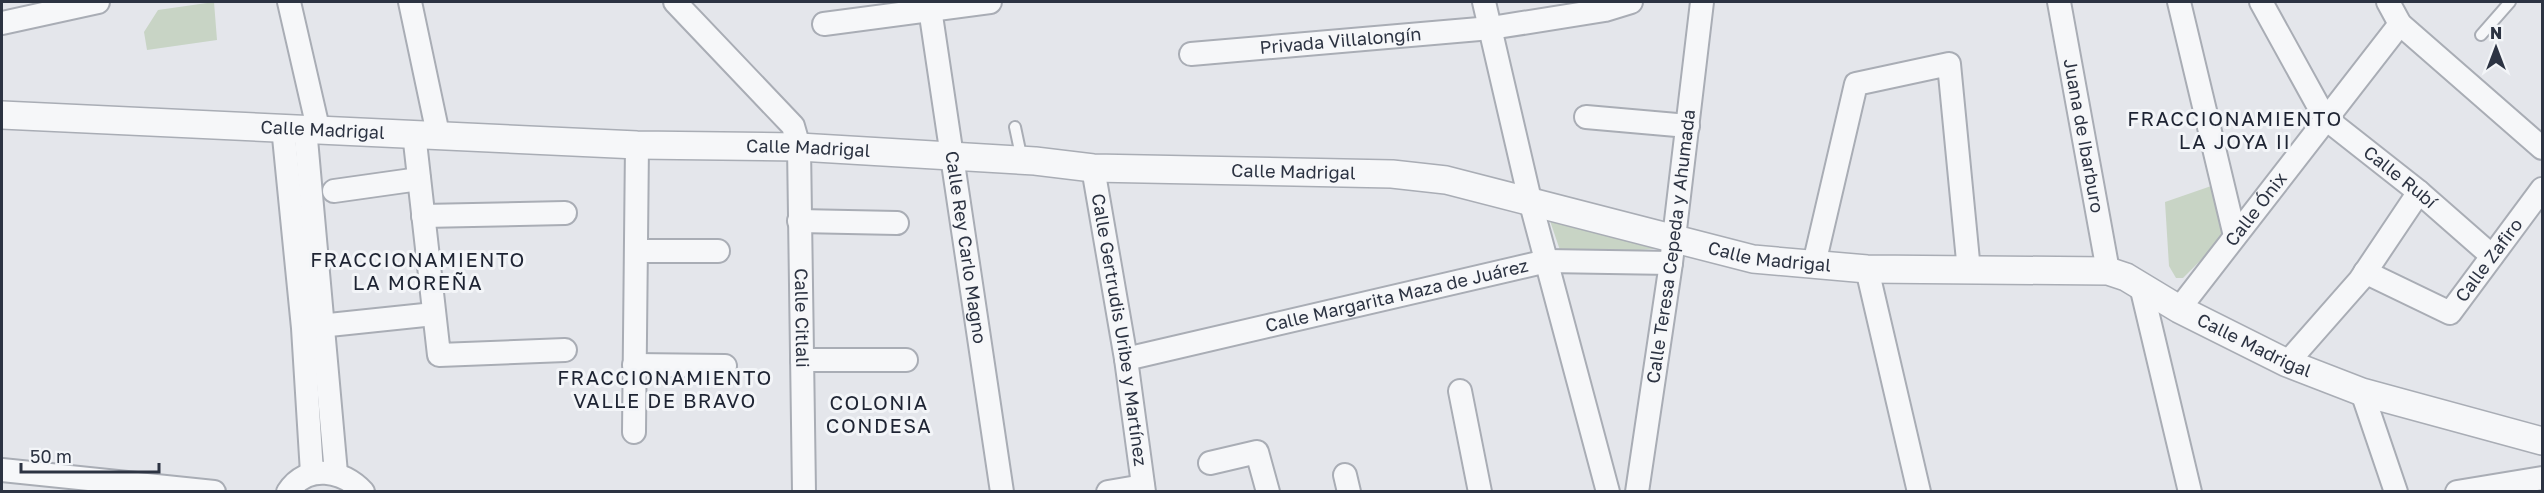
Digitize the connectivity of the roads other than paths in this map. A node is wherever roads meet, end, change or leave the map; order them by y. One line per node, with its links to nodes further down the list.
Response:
1 (98, 2): 15 (street)
2 (289, 2): 26 (street)
3 (410, 2): 27 (street)
4 (675, 2): 30 (street)
5 (990, 2): 14 (street)
6 (1484, 2): 18 (street)
7 (1631, 2): 18 (street, Privada Villalongín)
8 (1702, 2): 24 (street, Calle Teresa Cepeda y Ahumada)
9 (2059, 2): 52 (street, Juana de Ibarburo)
10 (2179, 2): 43 (street)
11 (2261, 2): 23 (street, Calle Rubí)
12 (2388, 2): 17 (street)
13 (2510, 2): 19 (lane)
14 (929, 6): 16 (street); 31 (street, Calle Rey Carlo Magno)
15 (2, 22)
16 (824, 24)
17 (2400, 24): 23 (street, Calle Ónix); 28 (street)
18 (1491, 28): 20 (street, Privada Villalongín); 38 (street)
19 (2481, 35)
20 (1191, 54)
21 (2, 115): 26 (street, Calle Madrigal)
22 (1586, 117): 24 (street)
23 (2325, 118): 37 (street, Calle Rubí); 43 (street, Calle Ónix)
24 (1688, 126): 44 (street, Calle Teresa Cepeda y Ahumada)
25 (1015, 127): 32 (lane)
26 (302, 128): 27 (street, Calle Madrigal); 57 (street)
27 (426, 134): 29 (street, Calle Madrigal); 34 (street)
28 (2541, 144)
29 (637, 145): 30 (street, Calle Madrigal); 45 (street)
30 (799, 147): 31 (street, Calle Madrigal); 41 (street, Calle Citlali)
31 (951, 156): 32 (street, Calle Madrigal); 79 (street, Calle Rey Carlo Magno)
32 (1022, 161): 33 (street, Calle Madrigal)
33 (1093, 168): 38 (street, Calle Madrigal); 59 (street, Calle Gertrudis Uribe y Martínez)
34 (419, 179): 36 (street); 40 (street)
35 (2542, 189): 47 (street, Calle Zafiro)
36 (334, 191)
37 (2419, 192): 47 (street, Calle Rubí); 53 (street)
38 (1530, 200): 44 (street, Calle Madrigal); 48 (street)
39 (565, 213): 40 (street)
40 (423, 216): 56 (street)
41 (799, 221): 42 (street); 60 (street, Calle Citlali)
42 (897, 223)
43 (2235, 236): 55 (street, Calle Ónix)
44 (1672, 250): 48 (street, Calle Margarita Maza de Juárez); 49 (street, Calle Madrigal); 84 (street, Calle Teresa Cepeda y Ahumada)
45 (636, 251): 46 (street); 63 (street)
46 (718, 251)
47 (2492, 256): 53 (street, Calle Zafiro)
48 (1547, 261): 59 (street, Calle Margarita Maza de Juárez); 83 (street)
49 (1814, 264): 50 (street, Calle Madrigal); 51 (street)
50 (1867, 269): 51 (street, Calle Madrigal); 85 (street)
51 (1969, 271): 52 (street, Calle Madrigal)
52 (2108, 271): 54 (street, Calle Madrigal)
53 (2365, 272): 62 (street)
54 (2141, 286): 55 (street, Calle Madrigal); 86 (street)
55 (2179, 309): 62 (street, Calle Madrigal)
56 (434, 314): 57 (street); 58 (street)
57 (313, 327): 71 (street); 72 (street)
58 (565, 350)
59 (1126, 359): 74 (street, Calle Gertrudis Uribe y Martínez)
60 (802, 360): 61 (street); 78 (street, Calle Citlali)
61 (906, 360)
62 (2287, 363): 66 (street, Calle Madrigal)
63 (634, 365): 64 (street); 67 (street)
64 (725, 366)
65 (1460, 391): 82 (street)
66 (2362, 392): 68 (street, Calle Madrigal); 87 (street)
67 (634, 432)
68 (2542, 441)
69 (1210, 463): 81 (street)
70 (2, 470): 75 (street)
71 (336, 473): 72 (street); 77 (street)
72 (312, 474): 76 (street)
73 (2542, 478): 88 (street)
74 (1143, 489): 80 (street)
75 (214, 492)
76 (288, 492)
77 (363, 492)
78 (804, 492)
79 (1002, 492)
80 (1108, 492)
81 (1268, 492)
82 (1480, 492)
83 (1608, 492)
84 (1637, 492)
85 (1919, 492)
86 (2190, 492)
87 (2396, 492)
88 (2457, 492)

